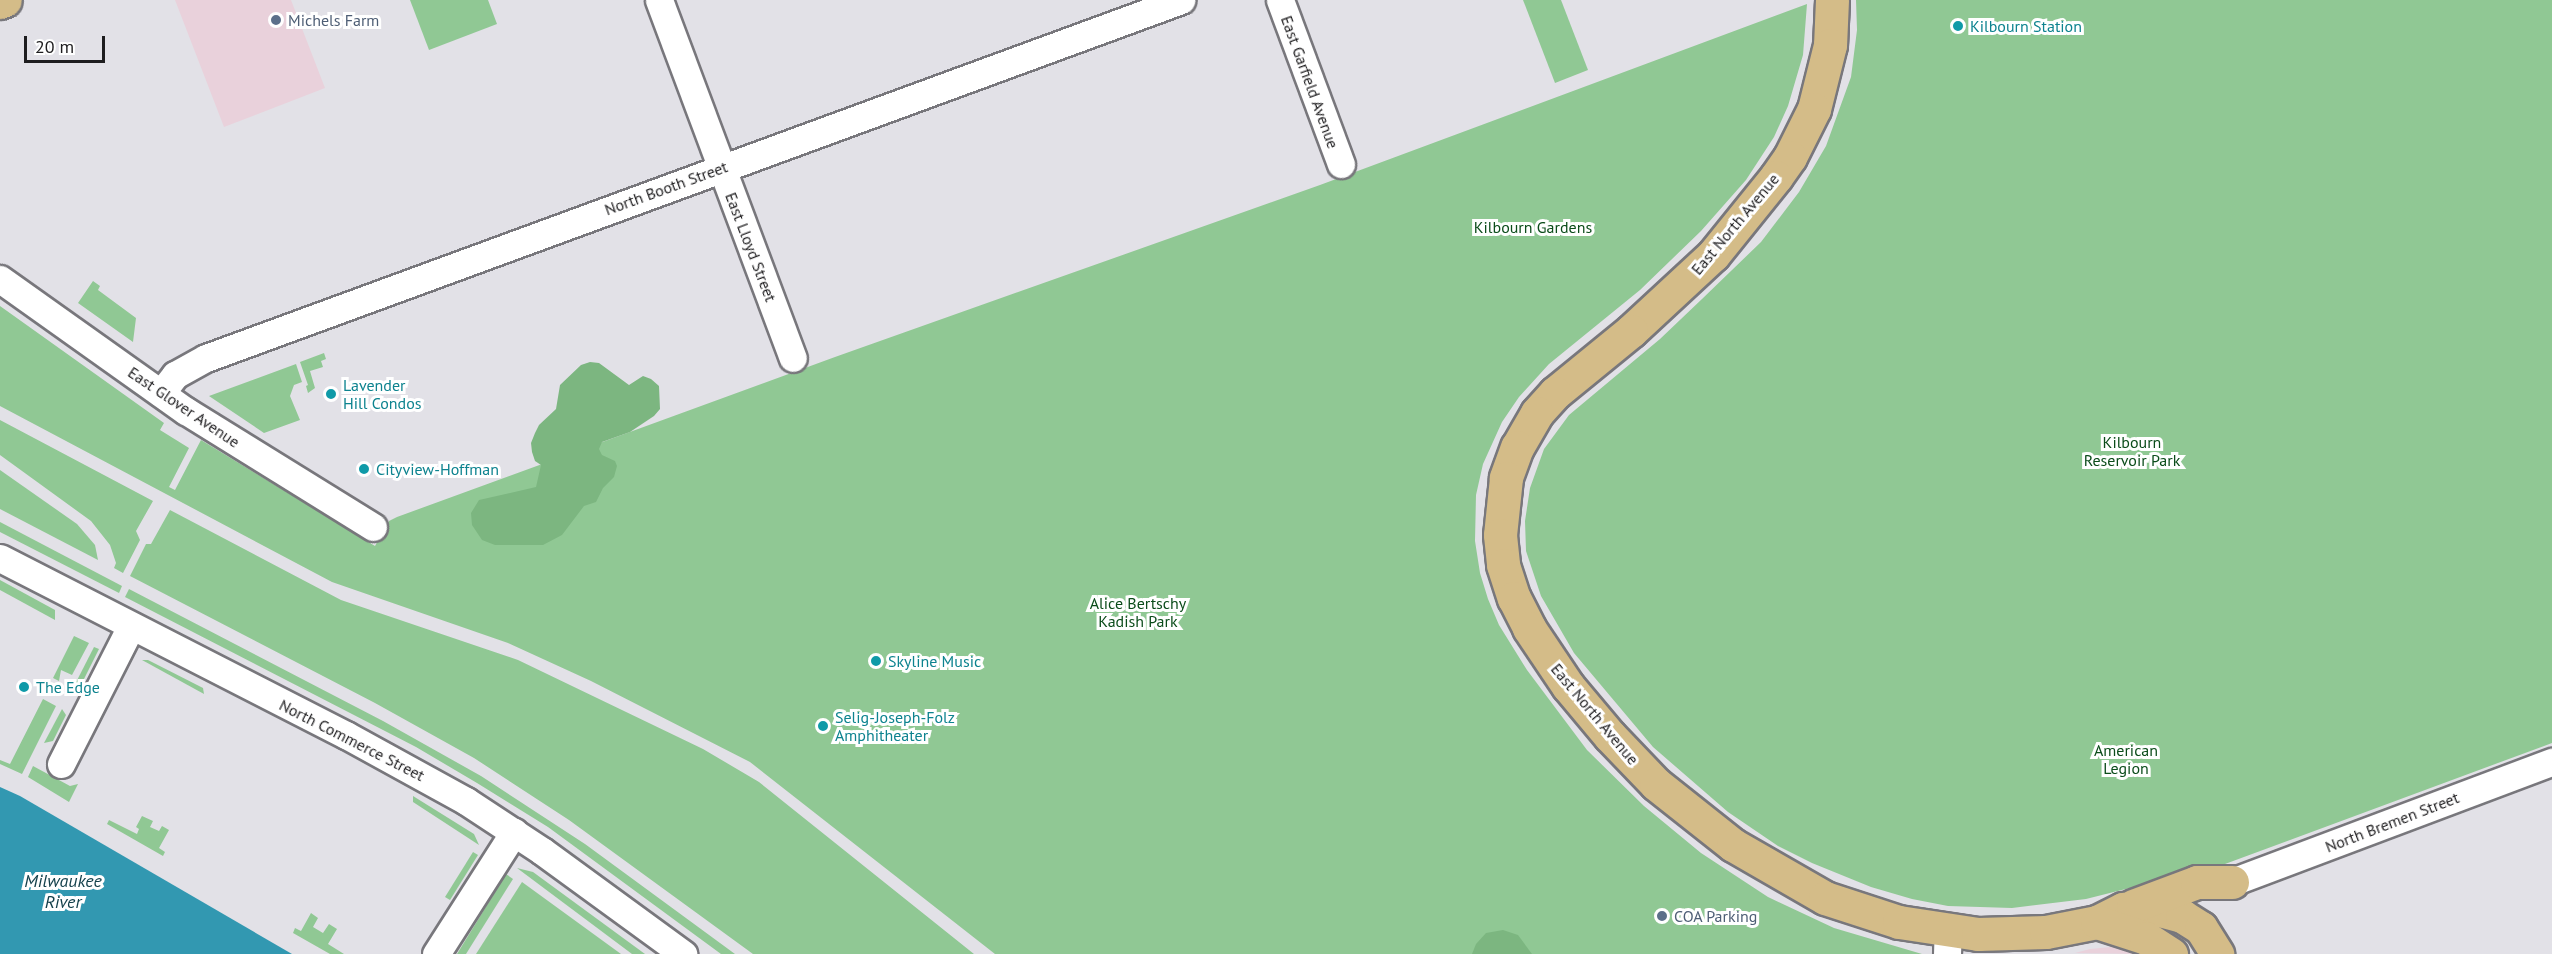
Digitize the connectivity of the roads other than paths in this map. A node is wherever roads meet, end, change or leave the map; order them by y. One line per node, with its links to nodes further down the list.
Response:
1 (5, 0): 6 (main road)
2 (659, 0): 8 (street, East Lloyd Street)
3 (1181, 0): 8 (street, North Booth Street)
4 (1280, 0): 7 (street, East Garfield Avenue)
5 (1832, 0): 21 (main road, East North Avenue)
6 (0, 2)
7 (1341, 164)
8 (722, 168): 10 (street, East Lloyd Street); 11 (street, North Booth Street)
9 (0, 279): 11 (street, East Glover Avenue)
10 (793, 358)
11 (161, 393): 12 (street, East Glover Avenue)
12 (372, 527)
13 (0, 558): 14 (street, North Commerce Street)
14 (131, 626): 16 (street); 17 (street, North Commerce Street)
15 (2552, 762): 18 (street, North Bremen Street)
16 (61, 764)
17 (514, 832): 22 (street); 23 (street, North Commerce Street)
18 (2232, 882): 19 (main road); 20 (main road)
19 (2110, 916): 20 (main road, East North Avenue); 21 (main road, East North Avenue); 24 (main road, East North Avenue)
20 (2209, 941)
21 (1947, 943)
22 (436, 954)
23 (684, 954)
24 (2171, 954)

